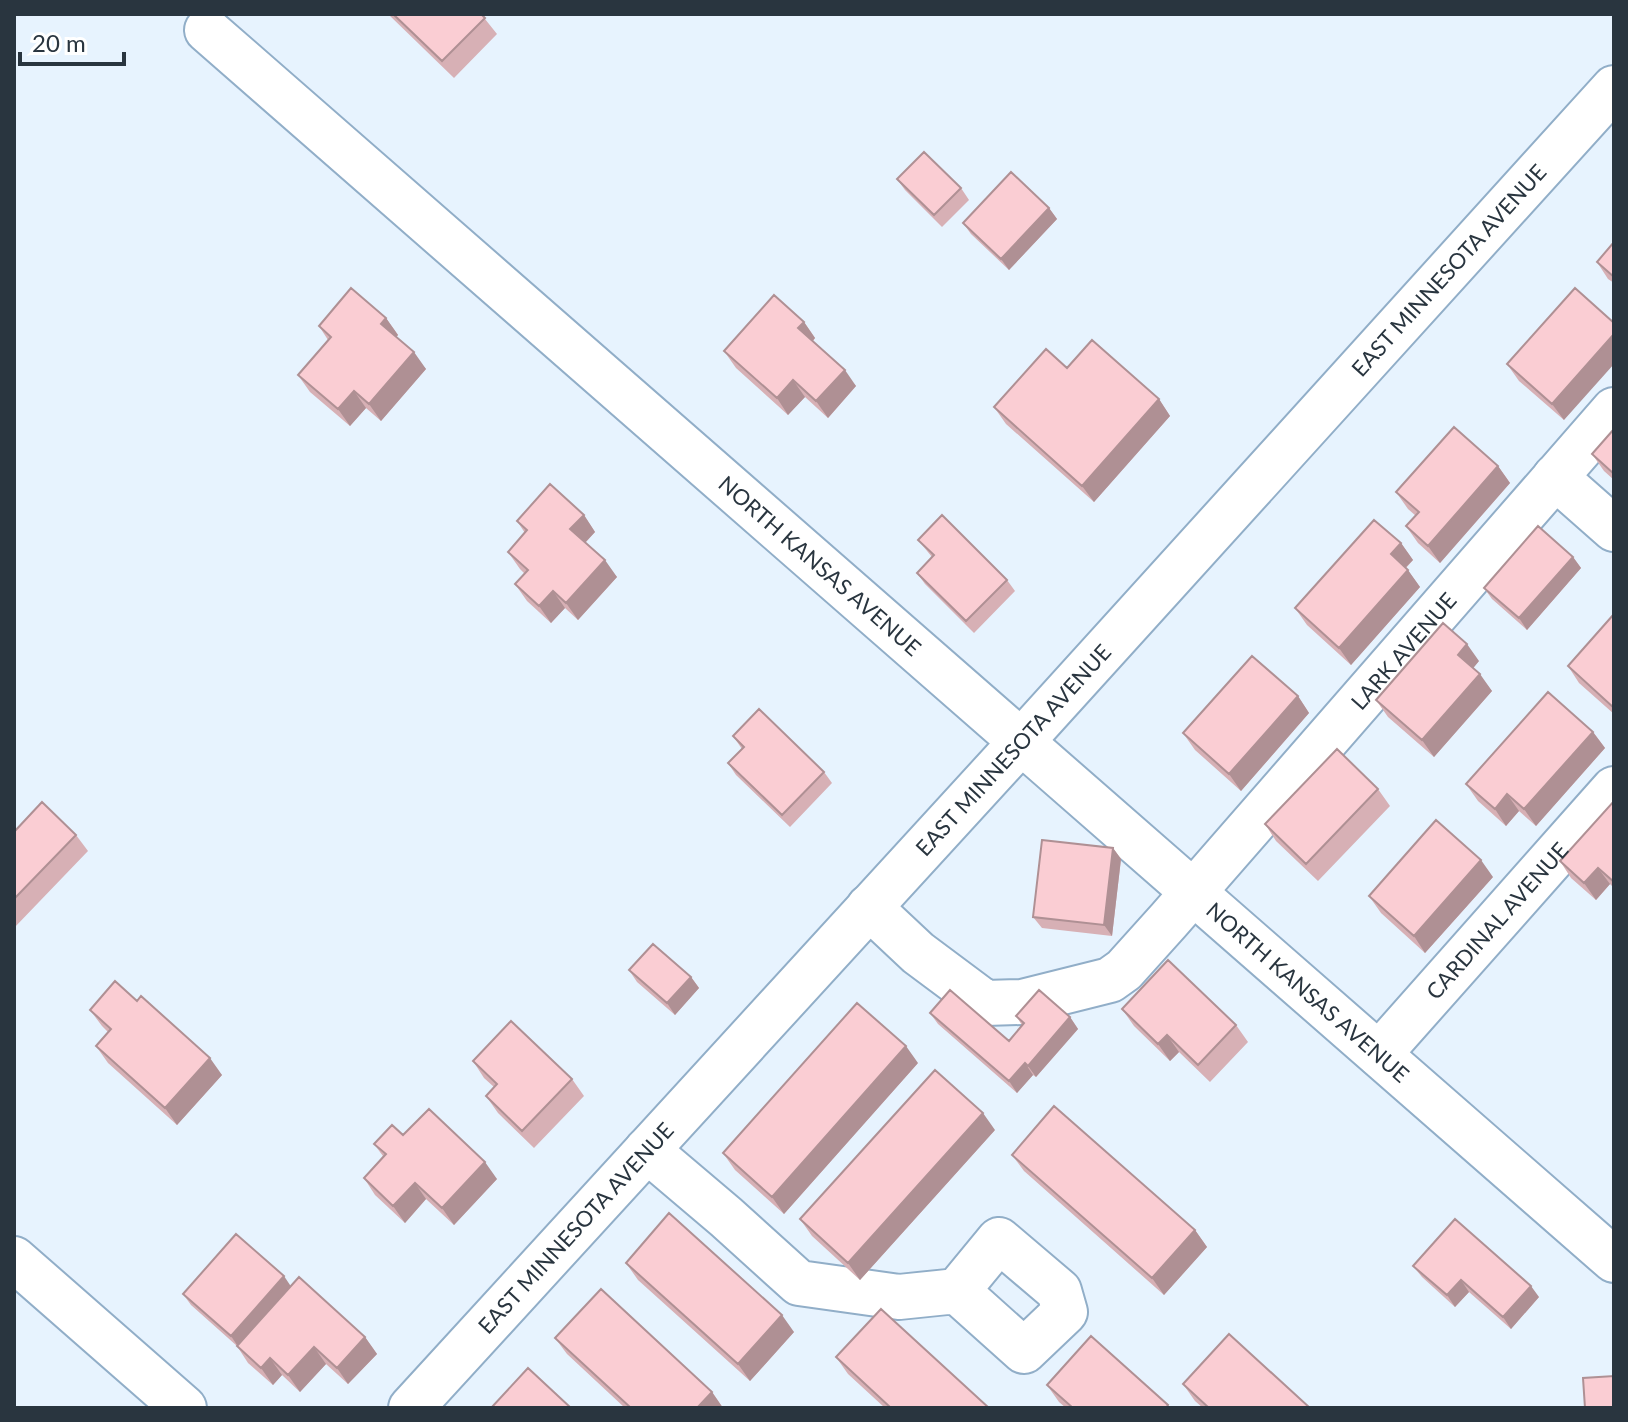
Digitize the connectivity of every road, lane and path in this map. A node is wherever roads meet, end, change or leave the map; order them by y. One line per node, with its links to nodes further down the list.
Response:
1 (207, 30): 6 (street, NORTH KANSAS AVENUE)
2 (1614, 88): 6 (street, EAST MINNESOTA AVENUE)
3 (1614, 410): 4 (street, LARK AVENUE)
4 (1555, 477): 5 (street); 8 (street, LARK AVENUE)
5 (1614, 529)
6 (1021, 742): 8 (street, NORTH KANSAS AVENUE); 9 (street, EAST MINNESOTA AVENUE)
7 (1614, 789): 10 (street, CARDINAL AVENUE)
8 (1193, 892): 9 (street, LARK AVENUE); 10 (street, NORTH KANSAS AVENUE)
9 (869, 907): 11 (street, EAST MINNESOTA AVENUE)
10 (1379, 1054): 13 (street, NORTH KANSAS AVENUE)
11 (647, 1150): 14 (street); 16 (street, EAST MINNESOTA AVENUE)
12 (14, 1259): 15 (street)
13 (1614, 1260)
14 (957, 1291)
15 (184, 1408)
16 (411, 1408)

